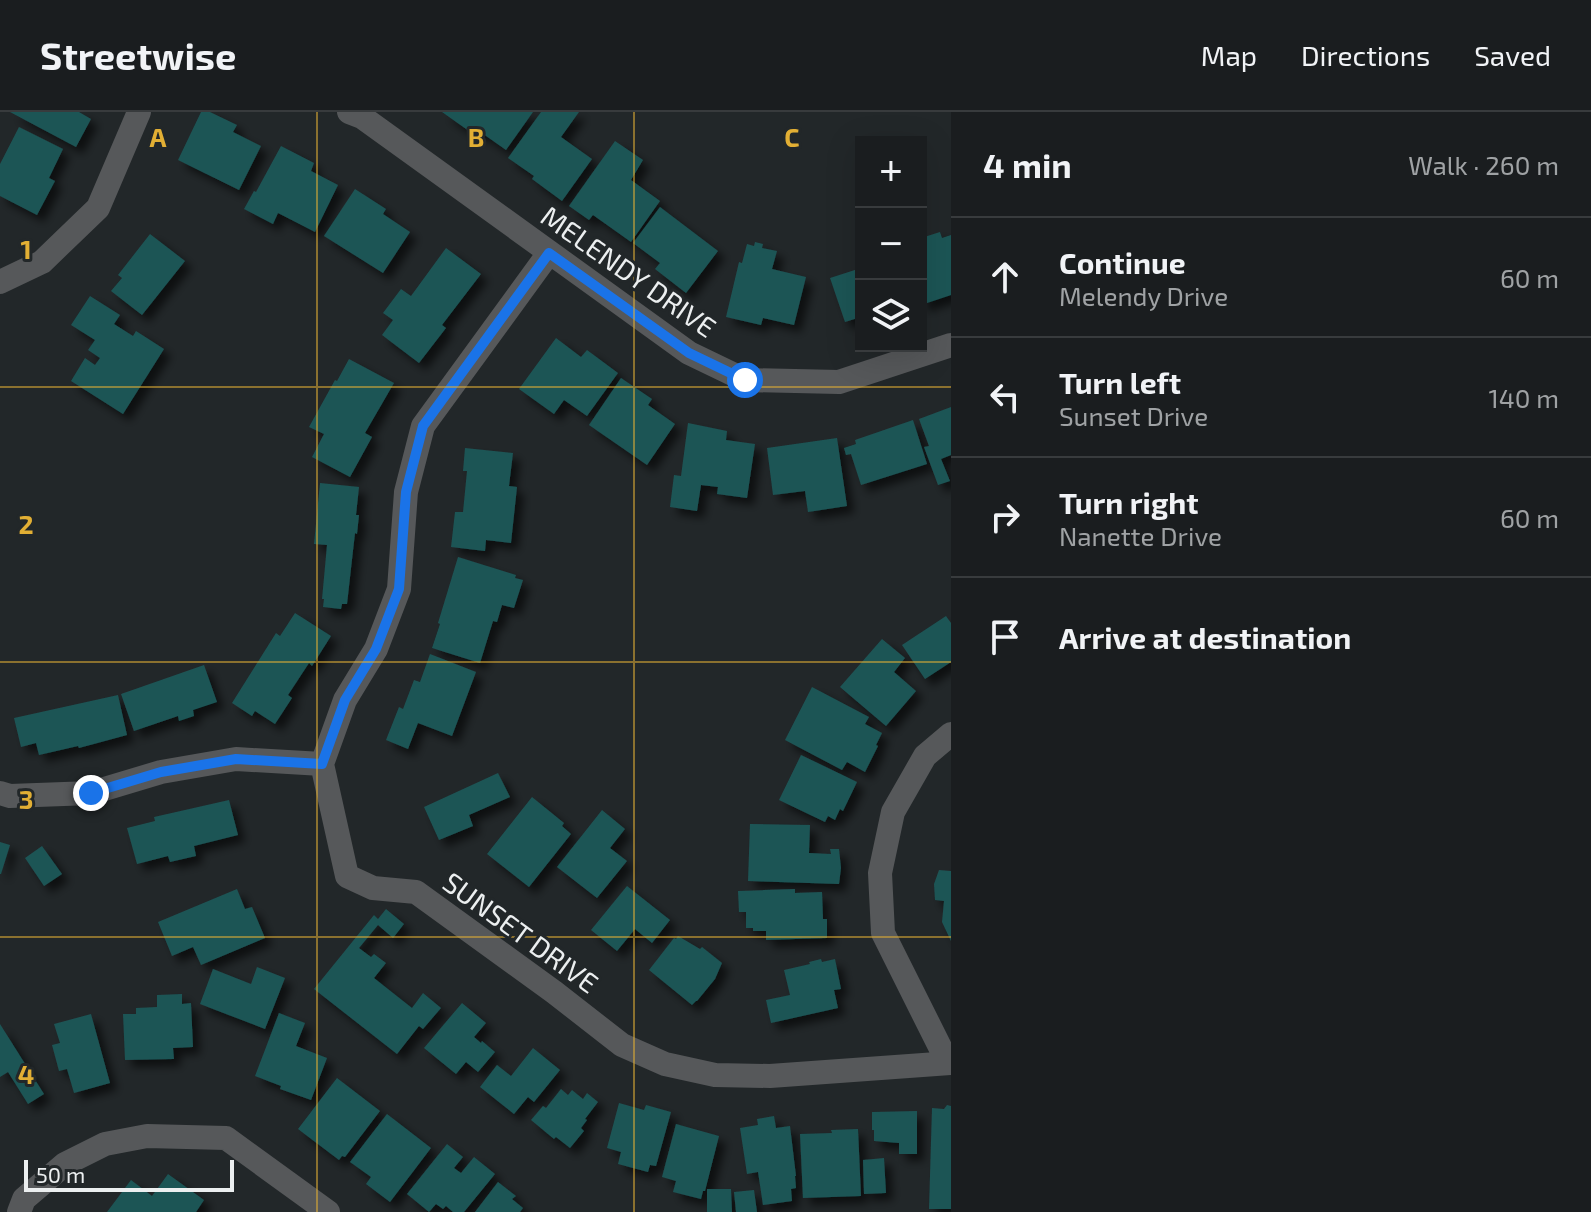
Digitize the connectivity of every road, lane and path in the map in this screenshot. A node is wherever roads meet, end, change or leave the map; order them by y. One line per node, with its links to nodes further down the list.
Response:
1 (139, 112): 4 (street)
2 (349, 112): 3 (street, MELENDY DRIVE)
3 (549, 253): 5 (street, MELENDY DRIVE); 7 (street)
4 (0, 282)
5 (951, 345)
6 (951, 734): 9 (street)
7 (322, 764): 8 (street); 9 (street, SUNSET DRIVE)
8 (0, 793)
9 (949, 1063)
10 (19, 1212): 11 (street)
11 (328, 1212)

